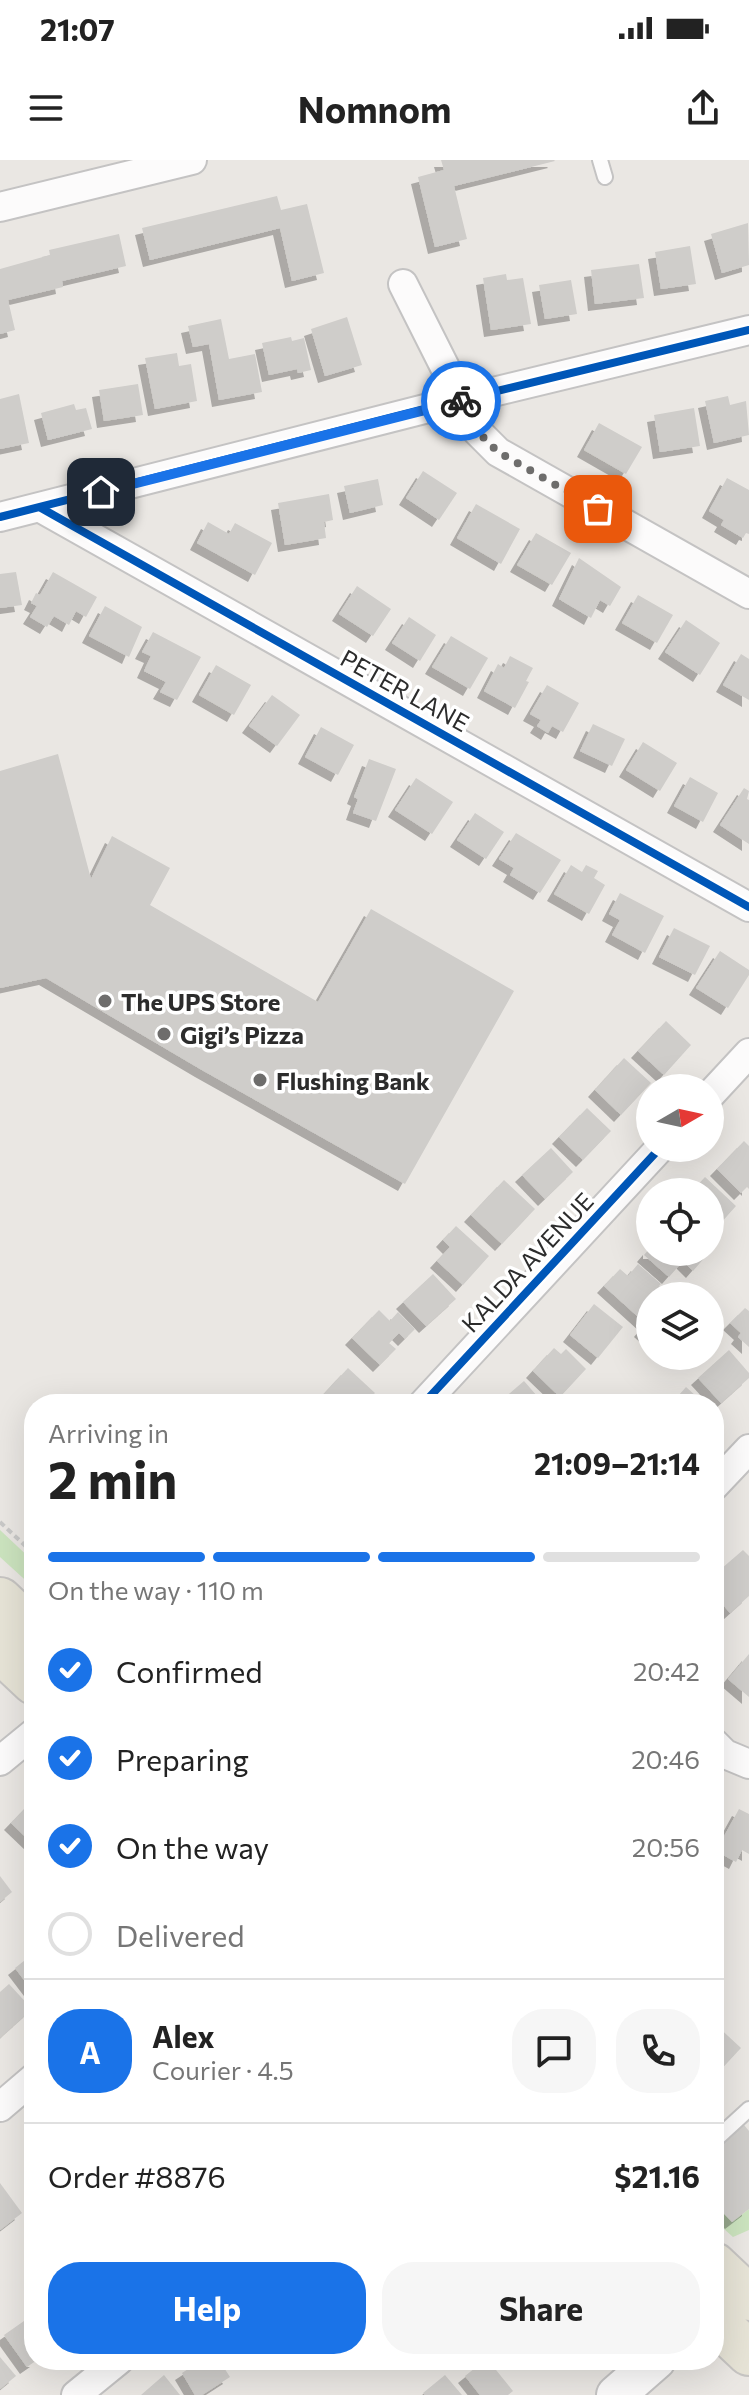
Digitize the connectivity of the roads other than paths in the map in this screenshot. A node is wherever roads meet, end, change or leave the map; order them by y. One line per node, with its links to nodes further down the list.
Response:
1 (192, 160): 4 (street)
2 (600, 160): 3 (lane)
3 (605, 177)
4 (0, 207)
5 (403, 284): 7 (street)
6 (749, 330): 7 (street)
7 (460, 400): 8 (street); 10 (street)
8 (41, 508): 9 (street); 11 (street, PETER LANE)
9 (0, 517)
10 (749, 594)
11 (749, 907)
12 (749, 1053): 13 (street)
13 (724, 1080)
14 (647, 1162): 15 (street, KALDA AVENUE)
15 (432, 1394)
16 (749, 1449): 17 (street)
17 (724, 1475)
18 (0, 1600): 19 (main road)
19 (24, 1623)
20 (0, 1650): 21 (main road)
21 (24, 1673)
22 (24, 1741): 24 (street)
23 (724, 1753): 25 (street)
24 (0, 1761)
25 (749, 1764)
26 (24, 2087): 27 (street)
27 (0, 2107)
28 (749, 2109): 29 (lane)
29 (724, 2132)
30 (730, 2293): 31 (main road)
31 (749, 2353)
32 (107, 2370): 34 (street)
33 (645, 2370): 35 (main road)
34 (76, 2395)
35 (616, 2395)

